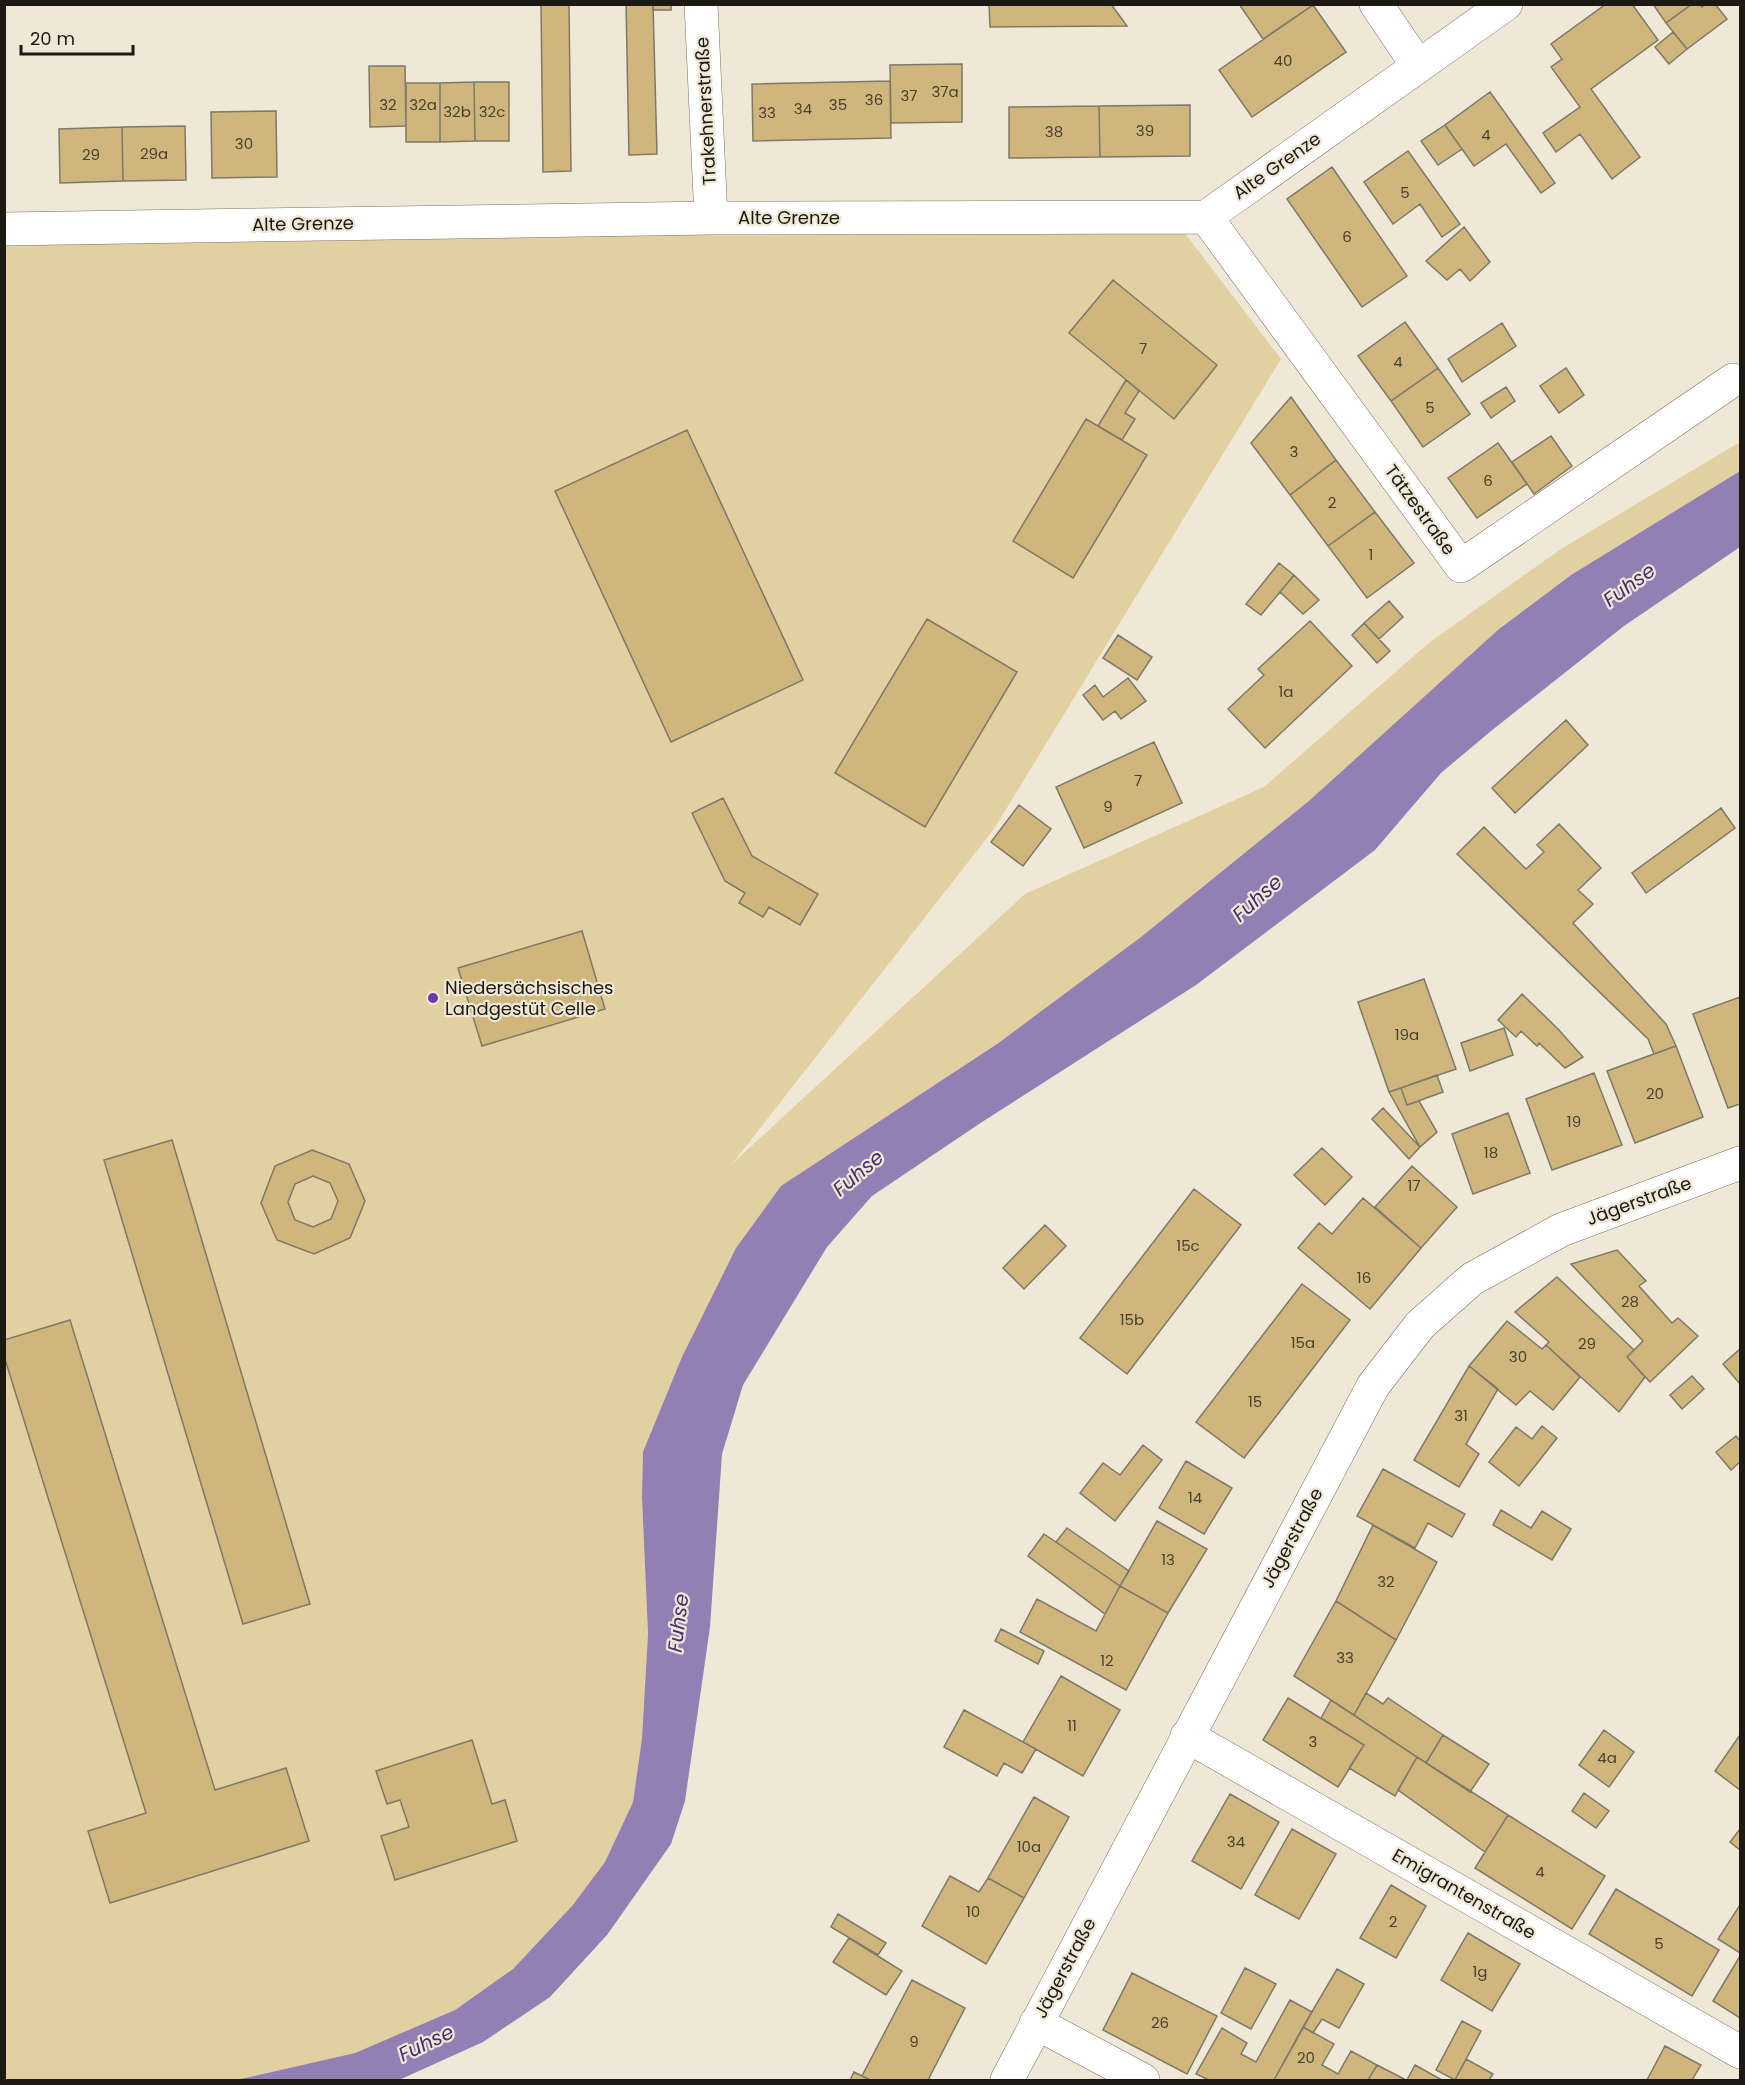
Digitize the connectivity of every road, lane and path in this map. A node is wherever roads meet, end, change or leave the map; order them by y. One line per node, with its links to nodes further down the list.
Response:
1 (701, 4): 6 (street, Trakehnerstraße)
2 (1376, 4): 4 (street)
3 (1506, 4): 4 (street, Alte Grenze)
4 (1418, 66): 5 (street, Alte Grenze)
5 (1206, 217): 6 (street, Alte Grenze); 8 (street, Tätzestraße)
6 (711, 218): 7 (street, Alte Grenze)
7 (4, 229)
8 (1732, 380)
9 (1740, 1163): 10 (street, Jägerstraße)
10 (1187, 1736): 11 (street, Jägerstraße); 12 (street, Emigrantenstraße)
11 (1036, 2023): 13 (street, Jägerstraße); 14 (street)
12 (1740, 2052)
13 (1007, 2080)
14 (1143, 2080)

